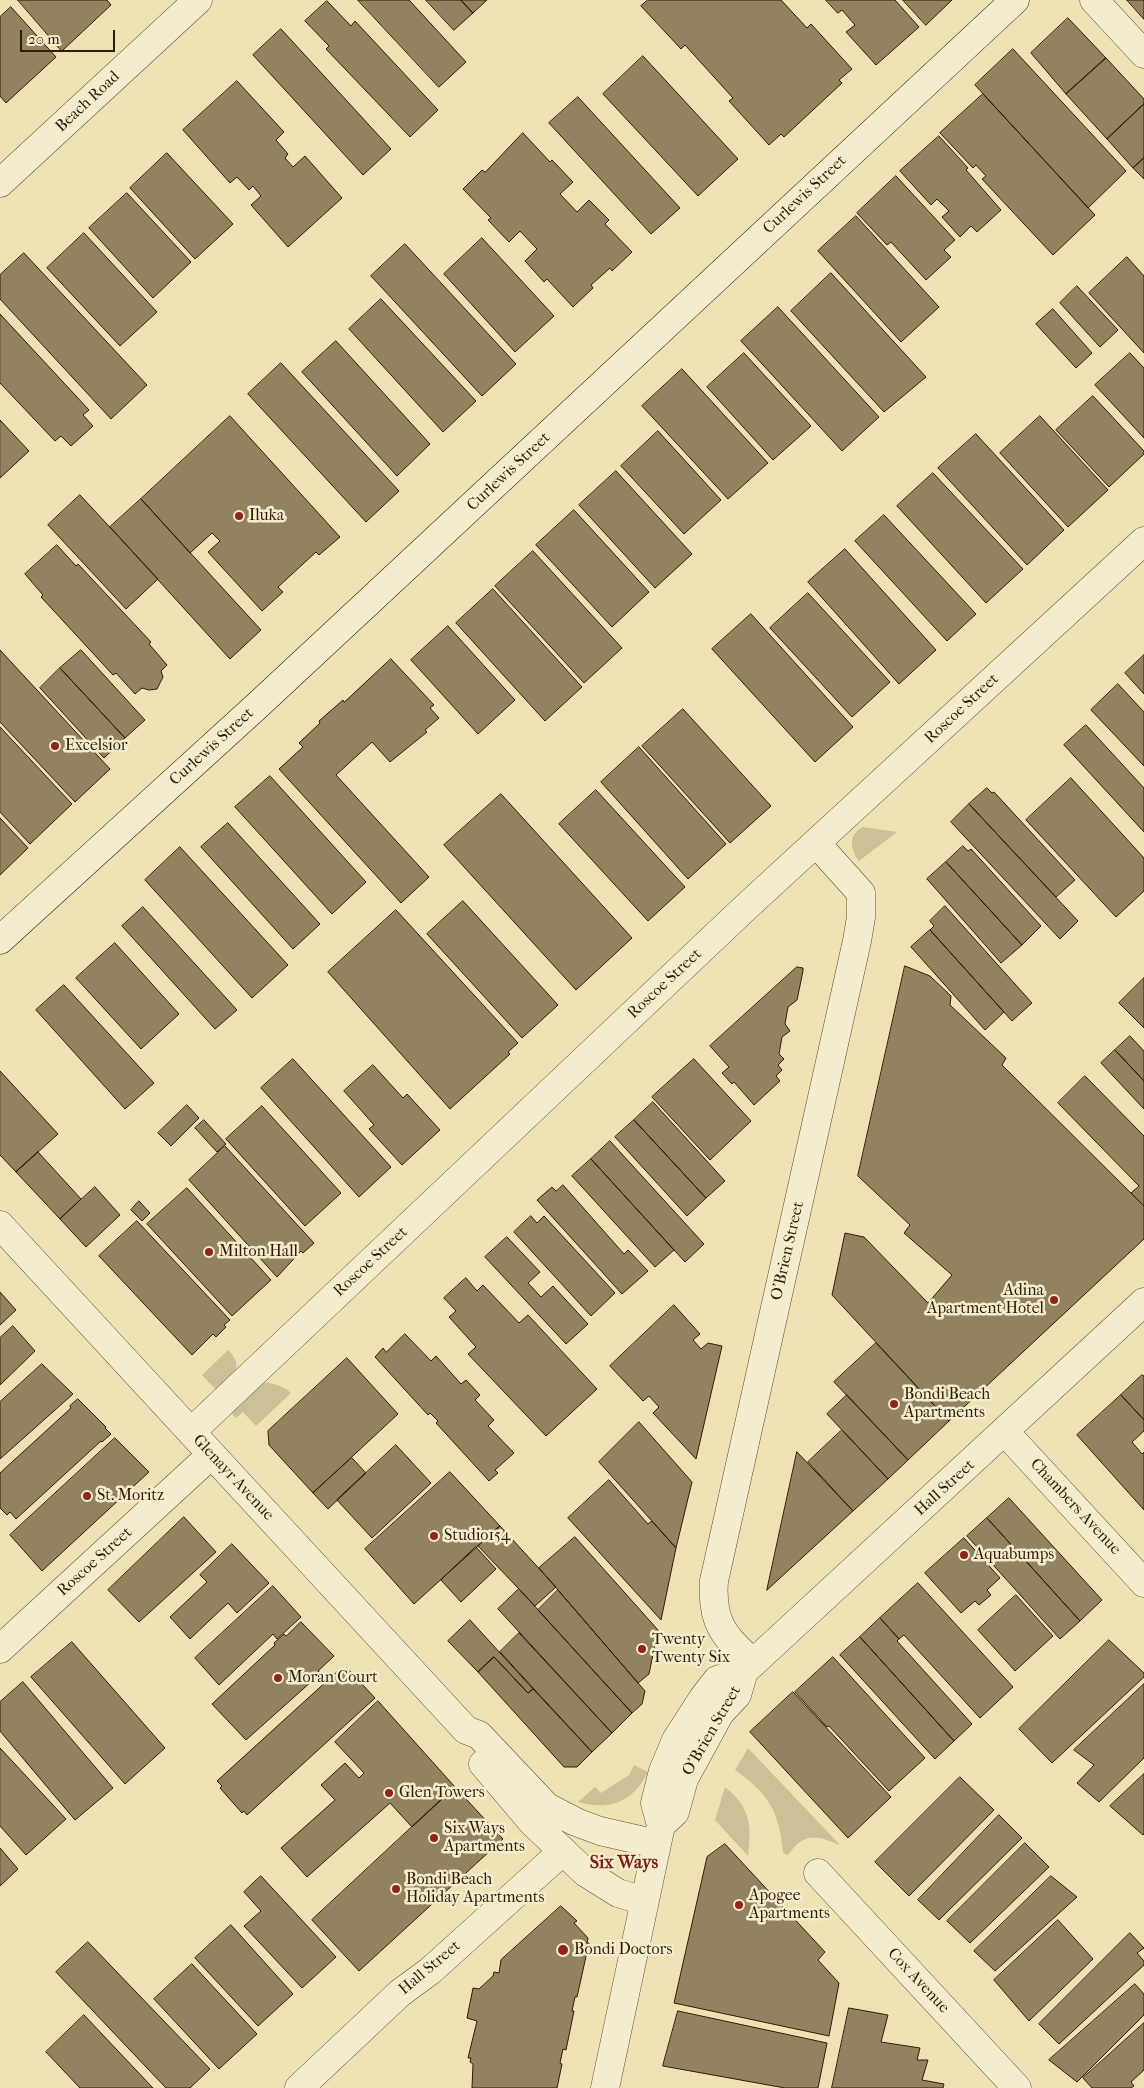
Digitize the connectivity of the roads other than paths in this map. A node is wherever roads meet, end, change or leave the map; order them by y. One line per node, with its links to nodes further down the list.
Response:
1 (198, 0): 5 (street, Beach Road)
2 (1015, 0): 8 (street, Curlewis Street)
3 (1094, 0): 4 (street)
4 (1144, 54)
5 (0, 183)
6 (1144, 541): 7 (street, Roscoe Street)
7 (816, 843): 11 (street, Roscoe Street); 16 (street, O'Brien Street)
8 (0, 940)
9 (0, 1225): 11 (street, Glenayr Avenue)
10 (1144, 1302): 12 (street, Hall Street)
11 (191, 1432): 13 (street, Glenayr Avenue)
12 (1005, 1432): 14 (street, Chambers Avenue); 16 (street, Hall Street)
13 (211, 1455): 15 (street, Roscoe Street); 17 (street, Glenayr Avenue)
14 (1144, 1583)
15 (0, 1649)
16 (749, 1667): 18 (street, O'Brien Street)
17 (466, 1730): 18 (street, Glenayr Avenue); 19 (street, Glenayr Avenue)
18 (659, 1835): 21 (street, O'Brien Street)
19 (563, 1851): 21 (street, Glenayr Avenue); 22 (street, Hall Street)
20 (818, 1873): 24 (street, Cox Avenue)
21 (644, 1901): 23 (street, O'Brien Street)
22 (299, 2088)
23 (605, 2088)
24 (1017, 2088)

